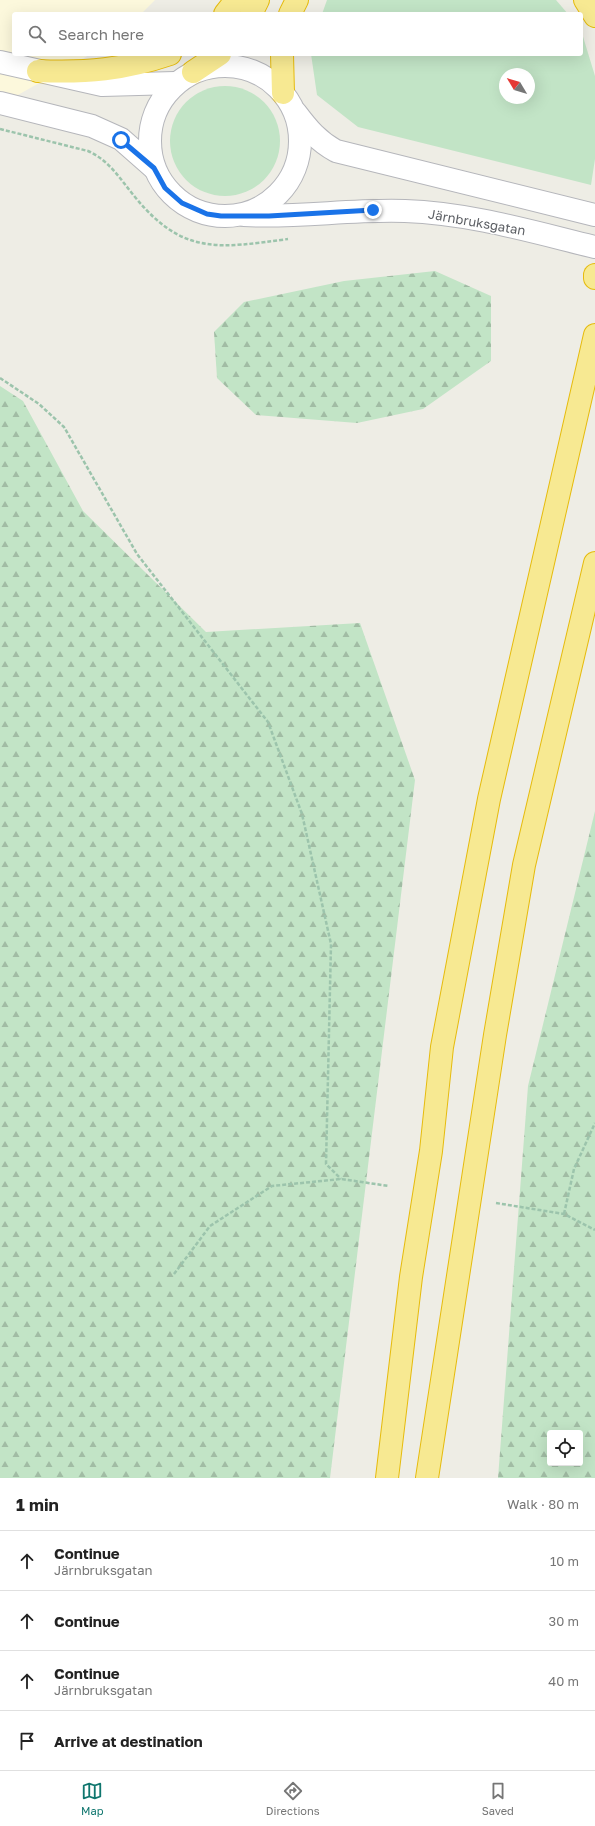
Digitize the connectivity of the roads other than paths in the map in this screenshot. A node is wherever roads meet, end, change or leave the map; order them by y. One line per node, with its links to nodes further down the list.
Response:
1 (236, 0): 5 (highway)
2 (258, 0): 6 (highway)
3 (297, 0): 7 (highway)
4 (585, 0): 8 (highway)
5 (227, 12)
6 (252, 12)
7 (291, 12)
8 (595, 16)
9 (164, 56): 13 (highway)
10 (217, 56): 14 (highway)
11 (282, 56): 16 (highway)
12 (0, 62): 13 (street)
13 (38, 71): 15 (street)
14 (193, 72): 15 (street); 16 (street)
15 (175, 83): 18 (street)
16 (288, 101): 19 (street); 20 (street)
17 (0, 103): 18 (street)
18 (154, 168): 19 (street, Järnbruksgatan)
19 (237, 215): 21 (street, Järnbruksgatan)
20 (595, 215)
21 (595, 247)
22 (595, 275): 23 (highway)
23 (595, 278)
24 (595, 335): 26 (highway)
25 (595, 563): 27 (highway)
26 (387, 1478)
27 (427, 1478)

